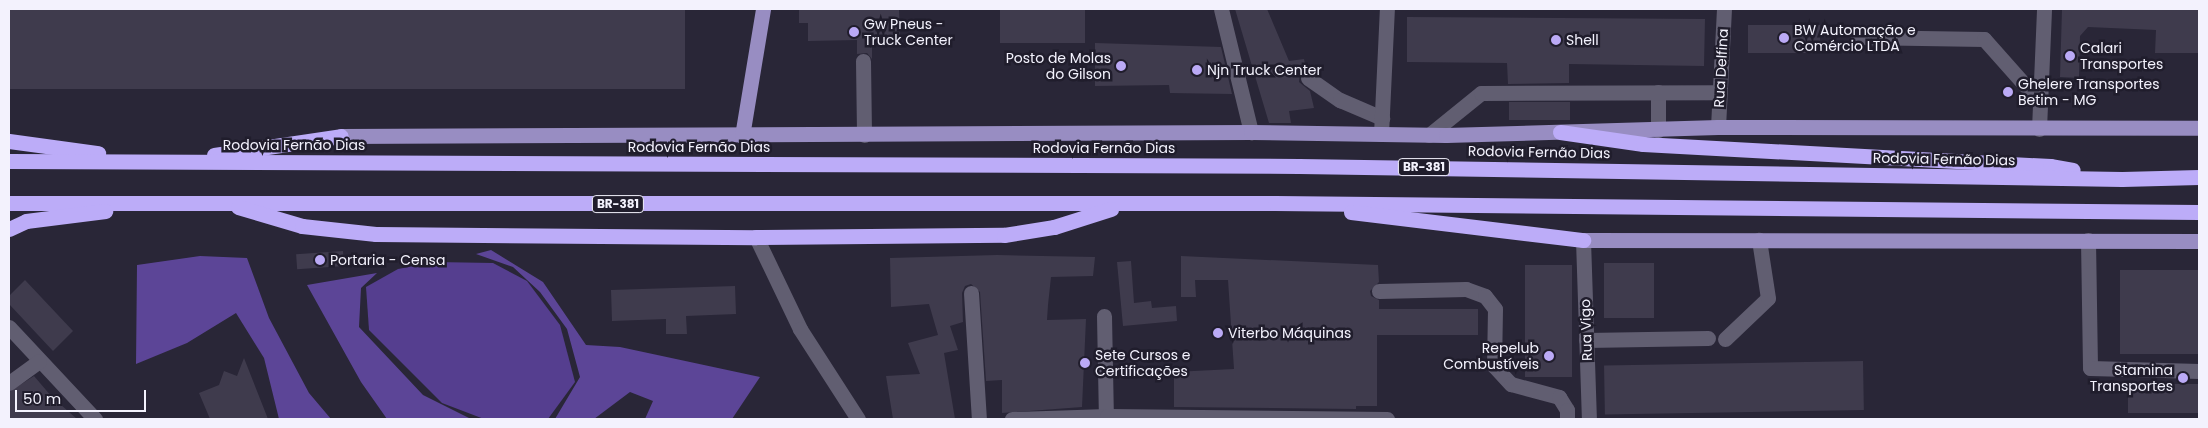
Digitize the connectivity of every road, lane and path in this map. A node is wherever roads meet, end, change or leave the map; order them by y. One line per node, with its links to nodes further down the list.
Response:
1 (763, 9): 23 (main road)
2 (1221, 9): 17 (street)
3 (1387, 9): 12 (street)
4 (1724, 9): 10 (street, Rua Delfina)
5 (2044, 9): 11 (street)
6 (1858, 37): 11 (street)
7 (863, 61): 20 (street)
8 (1308, 78): 12 (street)
9 (1658, 92): 10 (street); 16 (street); 21 (street)
10 (1719, 92): 13 (street, Rua Delfina)
11 (2040, 102): 15 (street)
12 (1382, 118): 19 (street)
13 (1718, 127): 15 (main road, Rodovia Fernão Dias / BR-381); 16 (main road, Rodovia Fernão Dias / BR-381)
14 (2199, 128): 15 (main road, Rodovia Fernão Dias / BR-381)
15 (2039, 129)
16 (1658, 130): 18 (main road, Rodovia Fernão Dias / BR-381)
17 (1251, 132): 19 (main road, Rodovia Fernão Dias / BR-381); 20 (main road, Rodovia Fernão Dias / BR-381)
18 (1560, 132): 21 (main road, Rodovia Fernão Dias / BR-381); 29 (highway)
19 (1381, 134): 21 (main road, Rodovia Fernão Dias / BR-381)
20 (864, 135): 23 (main road, Rodovia Fernão Dias / BR-381)
21 (1430, 135)
22 (341, 136): 23 (main road, Rodovia Fernão Dias / BR-381); 26 (highway, BR-381)
23 (742, 136)
24 (9, 141): 27 (highway)
25 (9, 161): 27 (highway, Rodovia Fernão Dias / BR-381)
26 (198, 161): 27 (highway, Rodovia Fernão Dias / BR-381); 29 (highway, Rodovia Fernão Dias / BR-381)
27 (161, 162)
28 (2199, 177): 29 (highway, Rodovia Fernão Dias / BR-381)
29 (2122, 179)
30 (220, 202): 32 (highway, BR-381); 34 (highway, BR-381); 37 (highway)
31 (9, 203): 32 (highway, BR-381)
32 (166, 203): 36 (highway)
33 (1275, 203): 34 (highway, BR-381); 35 (highway, BR-381); 38 (highway, BR-381)
34 (1124, 204): 37 (highway)
35 (2199, 212)
36 (9, 229)
37 (756, 237): 54 (street)
38 (1583, 240): 39 (main road, BR-381); 48 (street, Rua Vigo)
39 (1759, 240): 40 (main road, BR-381); 47 (street)
40 (2088, 240): 41 (main road, BR-381); 50 (street)
41 (2199, 242)
42 (1379, 291): 58 (street)
43 (971, 293): 55 (street)
44 (1104, 316): 52 (street)
45 (9, 327): 49 (street)
46 (1708, 338): 48 (street)
47 (1725, 338)
48 (1586, 340): 59 (street, Rua Vigo)
49 (39, 361): 51 (street); 53 (street)
50 (2199, 371)
51 (9, 383)
52 (1106, 418): 56 (street); 57 (street)
53 (94, 419)
54 (858, 419)
55 (978, 419)
56 (1012, 419)
57 (1387, 419)
58 (1567, 419)
59 (1589, 419)

